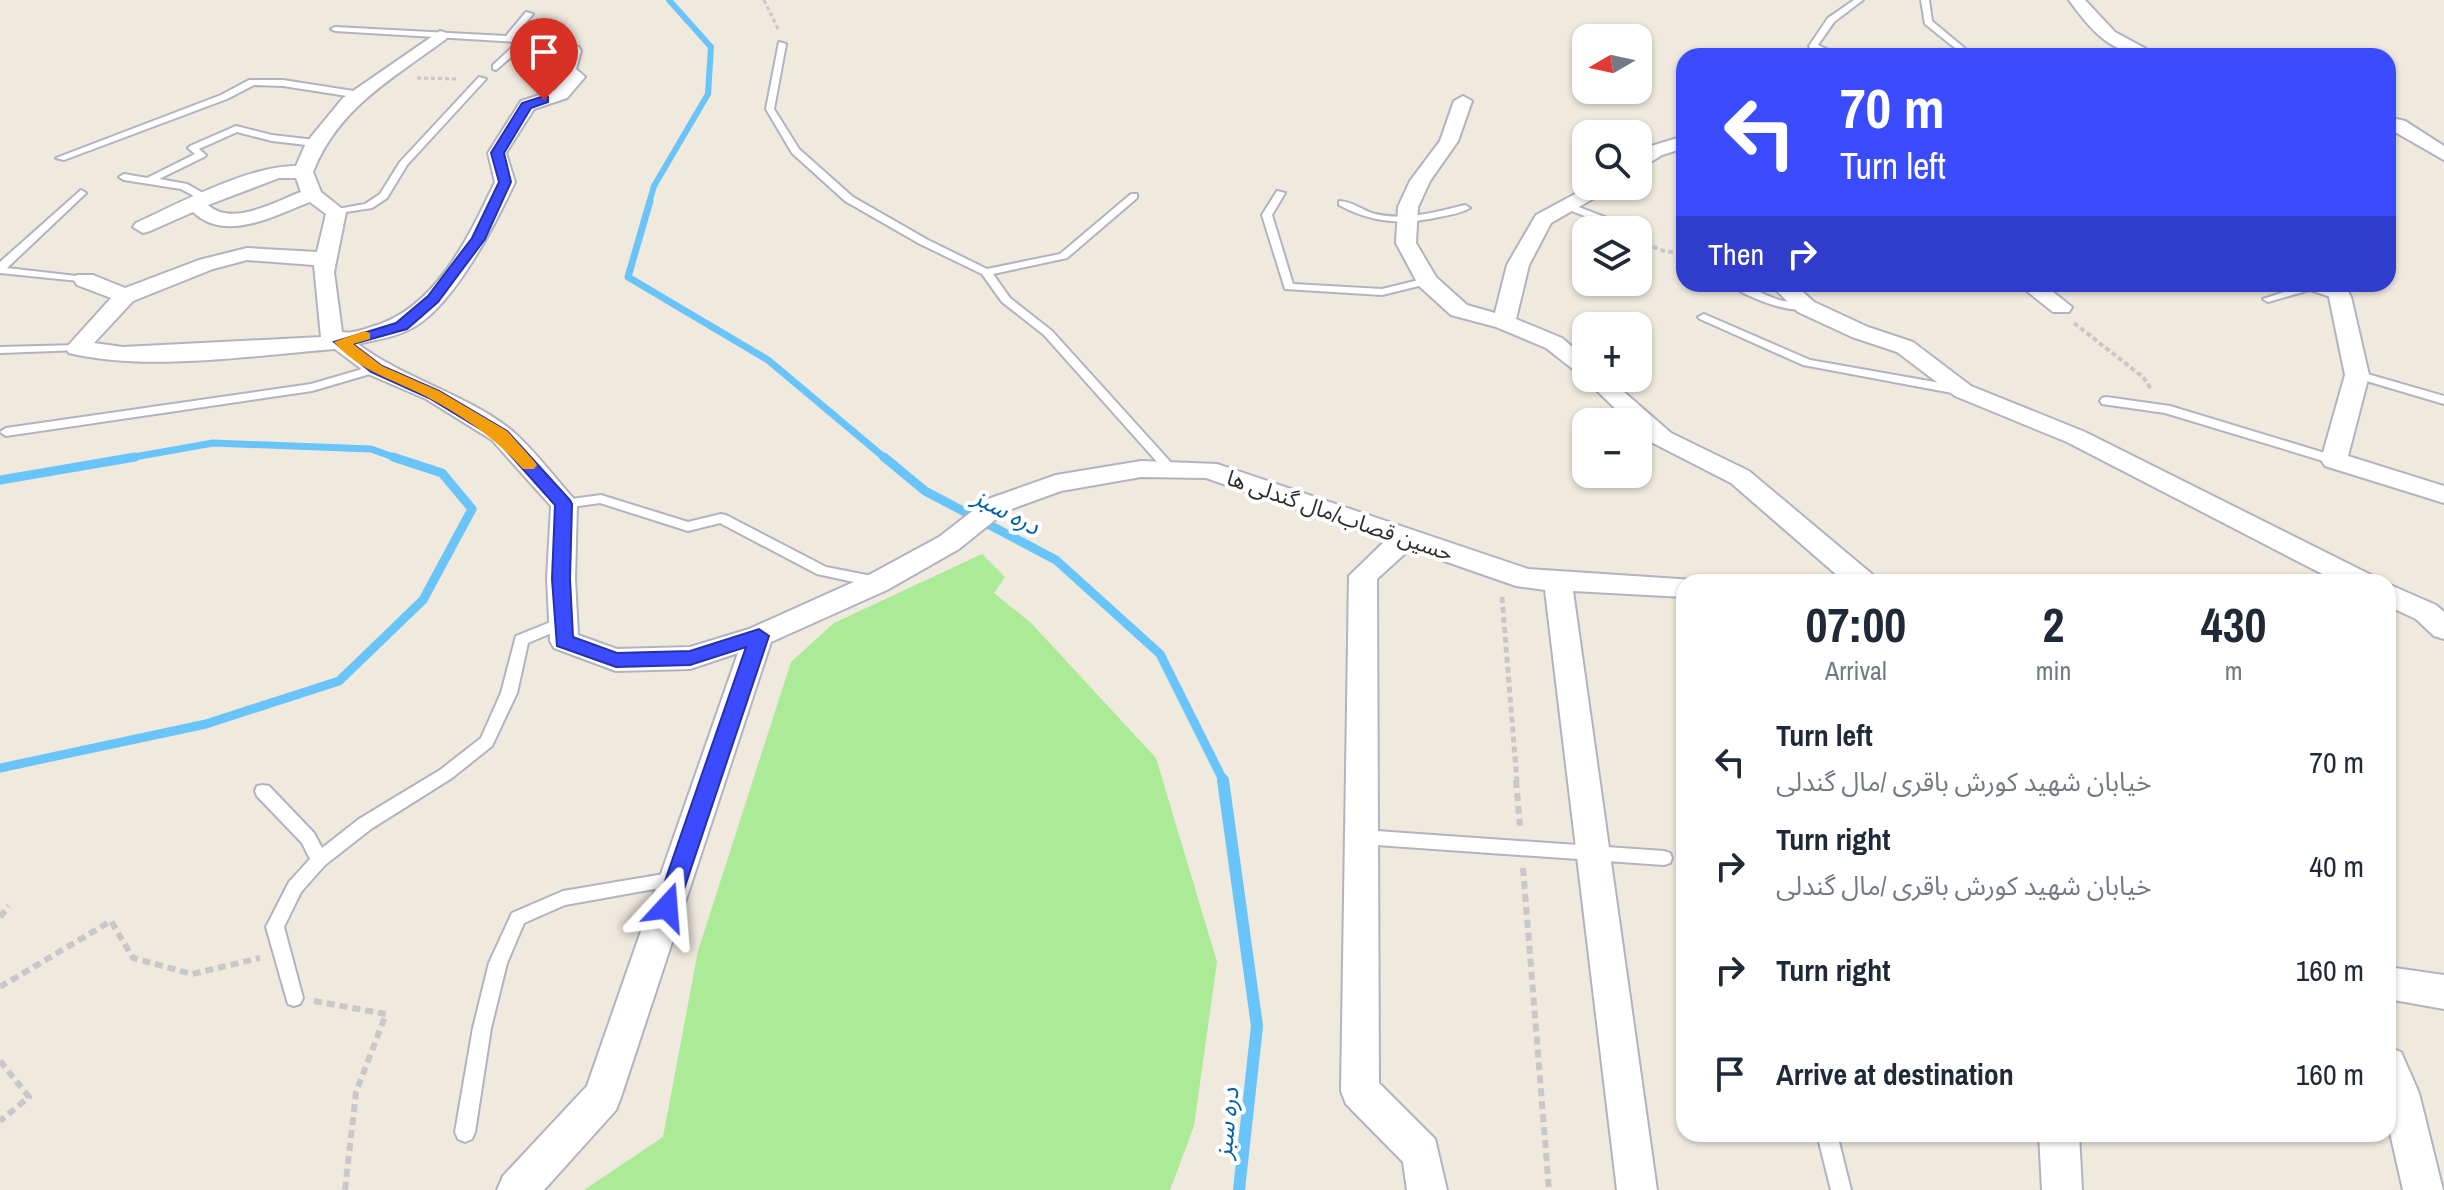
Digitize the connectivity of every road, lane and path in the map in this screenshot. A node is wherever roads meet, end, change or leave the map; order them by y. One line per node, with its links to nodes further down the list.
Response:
1 (764, 0): 10 (path)
2 (1859, 0): 11 (lane)
3 (1925, 0): 12 (lane)
4 (2077, 0): 13 (street)
5 (529, 14): 8 (lane)
6 (335, 29): 7 (lane)
7 (440, 36): 8 (lane); 16 (street)
8 (508, 39): 9 (lane)
9 (525, 40): 14 (lane); 15 (lane)
10 (782, 44): 46 (lane)
11 (1818, 48)
12 (1960, 48)
13 (2126, 48)
14 (569, 49): 60 (street)
15 (496, 67)
16 (384, 77): 17 (path); 18 (street)
17 (482, 79): 38 (lane)
18 (360, 95): 21 (street); 25 (lane)
19 (1463, 101): 40 (street)
20 (2396, 124): 24 (street)
21 (315, 143): 26 (street); 28 (lane)
22 (1676, 144): 23 (street)
23 (1652, 153)
24 (2444, 154)
25 (61, 158)
26 (303, 172): 31 (street); 34 (street)
27 (124, 177): 28 (lane)
28 (148, 181): 34 (lane)
29 (81, 193): 45 (lane)
30 (1280, 193): 48 (lane)
31 (312, 195): 34 (street); 38 (street)
32 (1134, 196): 46 (lane)
33 (1579, 200): 36 (street)
34 (195, 203): 41 (street)
35 (1343, 203): 40 (lane)
36 (1568, 206): 39 (lane); 59 (street)
37 (1465, 208): 40 (lane)
38 (336, 212): 44 (street)
39 (1594, 216)
40 (1407, 221): 48 (street)
41 (143, 227)
42 (1652, 246): 43 (path)
43 (1676, 251)
44 (326, 259): 54 (street); 60 (street)
45 (0, 269): 47 (lane)
46 (986, 272): 73 (lane)
47 (85, 280): 54 (street)
48 (1427, 281): 59 (street)
49 (1752, 292): 56 (lane)
50 (1790, 292): 56 (street)
51 (2040, 292): 57 (street)
52 (2292, 292): 55 (lane)
53 (2337, 292): 65 (street)
54 (125, 296): 61 (street)
55 (2268, 299)
56 (1806, 307): 66 (street)
57 (2061, 307): 70 (path)
58 (1704, 317): 66 (lane)
59 (1504, 322): 63 (street)
60 (341, 342): 61 (street); 64 (street)
61 (77, 348): 62 (lane)
62 (0, 350)
63 (1572, 359)
64 (376, 369): 71 (lane); 75 (street)
65 (2357, 375): 68 (lane); 72 (street)
66 (1963, 391): 79 (street)
67 (1610, 392): 78 (street)
68 (2444, 400)
69 (2106, 401): 70 (lane)
70 (2166, 409): 72 (lane)
71 (6, 432)
72 (2334, 460): 74 (street)
73 (1171, 470): 76 (street, حسین قصاب/مال گندلی ها); 81 (street, حسین قصاب/مال گندلی ها)
74 (2444, 495)
75 (564, 504): 81 (lane); 86 (street)
76 (1405, 538): 77 (street, حسین قصاب/مال گندلی ها); 89 (street)
77 (1500, 570): 80 (street, حسین قصاب/مال گندلی ها); 90 (path)
78 (1854, 574)
79 (2345, 574)
80 (1558, 581): 82 (street, حسین قصاب/مال گندلی ها); 91 (street)
81 (877, 583): 87 (street, حسین قصاب/مال گندلی ها)
82 (1676, 587)
83 (2396, 598): 85 (street)
84 (2396, 611): 85 (street)
85 (2438, 618)
86 (563, 622): 87 (street, حسین قصاب/مال گندلی ها); 93 (lane)
87 (759, 636): 94 (street)
88 (263, 791): 93 (lane)
89 (1361, 836): 90 (lane); 110 (street)
90 (1521, 848): 91 (lane); 111 (path)
91 (1593, 853): 92 (lane); 112 (street)
92 (1664, 858)
93 (319, 860): 97 (lane)
94 (676, 879): 105 (lane); 109 (street)
95 (9, 906): 96 (path)
96 (0, 917)
97 (282, 953): 99 (path); 101 (lane)
98 (2396, 984): 100 (street)
99 (0, 987)
100 (2444, 992)
101 (294, 998): 108 (path)
102 (0, 1061): 104 (path)
103 (2396, 1084): 115 (street)
104 (0, 1121)
105 (465, 1132)
106 (1829, 1142): 113 (lane)
107 (2059, 1142): 114 (street)
108 (345, 1190)
109 (517, 1190)
110 (1427, 1190)
111 (1549, 1190)
112 (1637, 1190)
113 (1841, 1190)
114 (2062, 1190)
115 (2423, 1190)

